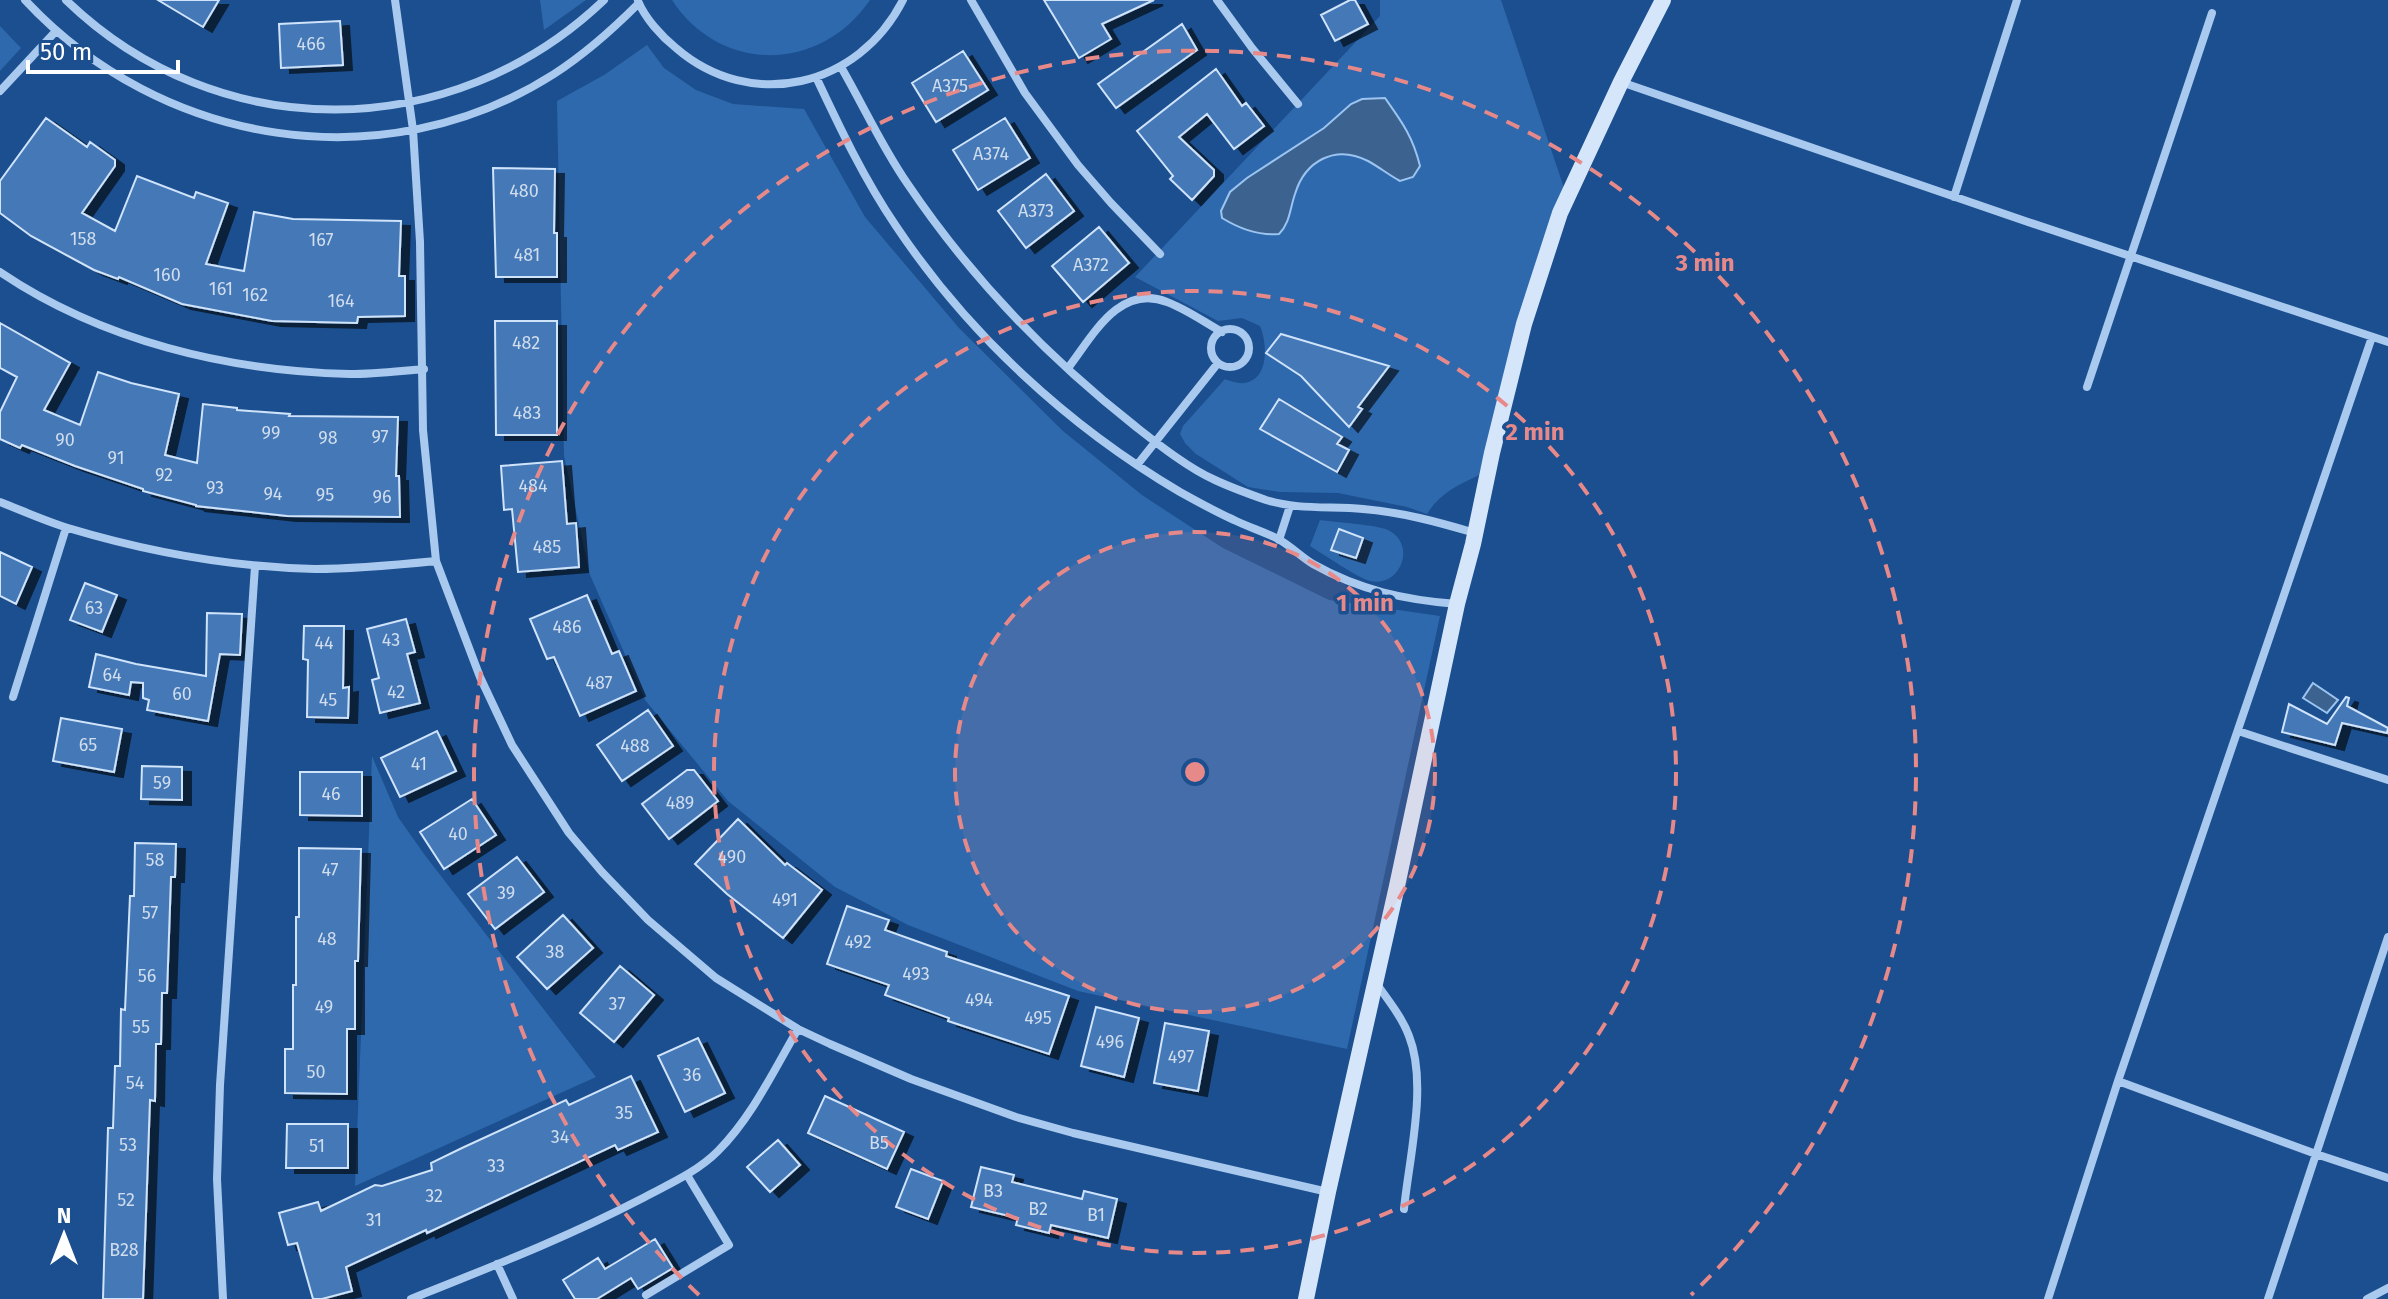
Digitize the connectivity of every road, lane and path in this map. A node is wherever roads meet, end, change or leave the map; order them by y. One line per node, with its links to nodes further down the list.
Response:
1 (25, 0): 12 (street)
2 (41, 0): 12 (street)
3 (66, 0): 19 (street)
4 (395, 0): 19 (street)
5 (604, 0): 19 (street)
6 (903, 0): 15 (street)
7 (971, 0): 23 (street)
8 (1217, 0): 20 (street)
9 (1663, 0): 17 (street)
10 (2017, 0): 22 (street)
11 (638, 2): 16 (street); 21 (street)
12 (33, 8): 14 (street)
13 (2212, 13): 24 (street)
14 (56, 31): 18 (street); 21 (street)
15 (841, 67): 16 (street); 30 (street)
16 (816, 77): 34 (street)
17 (1621, 82): 22 (street); 38 (street)
18 (0, 91)
19 (411, 103): 21 (street)
20 (1298, 104)
21 (413, 130): 31 (street)
22 (1954, 197): 24 (street)
23 (1160, 254)
24 (2131, 256): 27 (street); 32 (street)
25 (0, 272): 31 (street)
26 (1222, 332): 29 (street); 29 (street); 30 (street)
27 (2372, 337): 28 (street); 44 (street)
28 (2388, 342)
29 (1218, 363): 33 (street)
30 (1068, 368): 33 (street)
31 (424, 369): 40 (street)
32 (2087, 387)
33 (1155, 442): 34 (street); 36 (street)
34 (1137, 465): 39 (street)
35 (0, 502): 37 (street)
36 (1290, 506): 38 (street); 39 (street)
37 (66, 528): 41 (street); 43 (street)
38 (1475, 533): 42 (street)
39 (1279, 540): 42 (street)
40 (436, 561): 41 (street); 48 (street)
41 (255, 566): 58 (street)
42 (1457, 604): 47 (street)
43 (13, 697)
44 (2238, 731): 45 (street); 49 (street)
45 (2388, 780)
46 (2388, 937): 50 (street)
47 (1375, 982): 53 (street); 54 (street)
48 (798, 1029): 51 (street); 53 (street)
49 (2118, 1081): 50 (street); 62 (street)
50 (2316, 1154): 52 (street); 63 (street)
51 (687, 1175): 55 (street); 57 (street)
52 (2388, 1178)
53 (1328, 1192): 61 (street)
54 (1404, 1209)
55 (497, 1264): 59 (street); 60 (street)
56 (2388, 1288): 64 (street)
57 (646, 1295)
58 (223, 1299)
59 (411, 1299)
60 (513, 1299)
61 (1306, 1299)
62 (2048, 1299)
63 (2268, 1299)
64 (2367, 1299)

